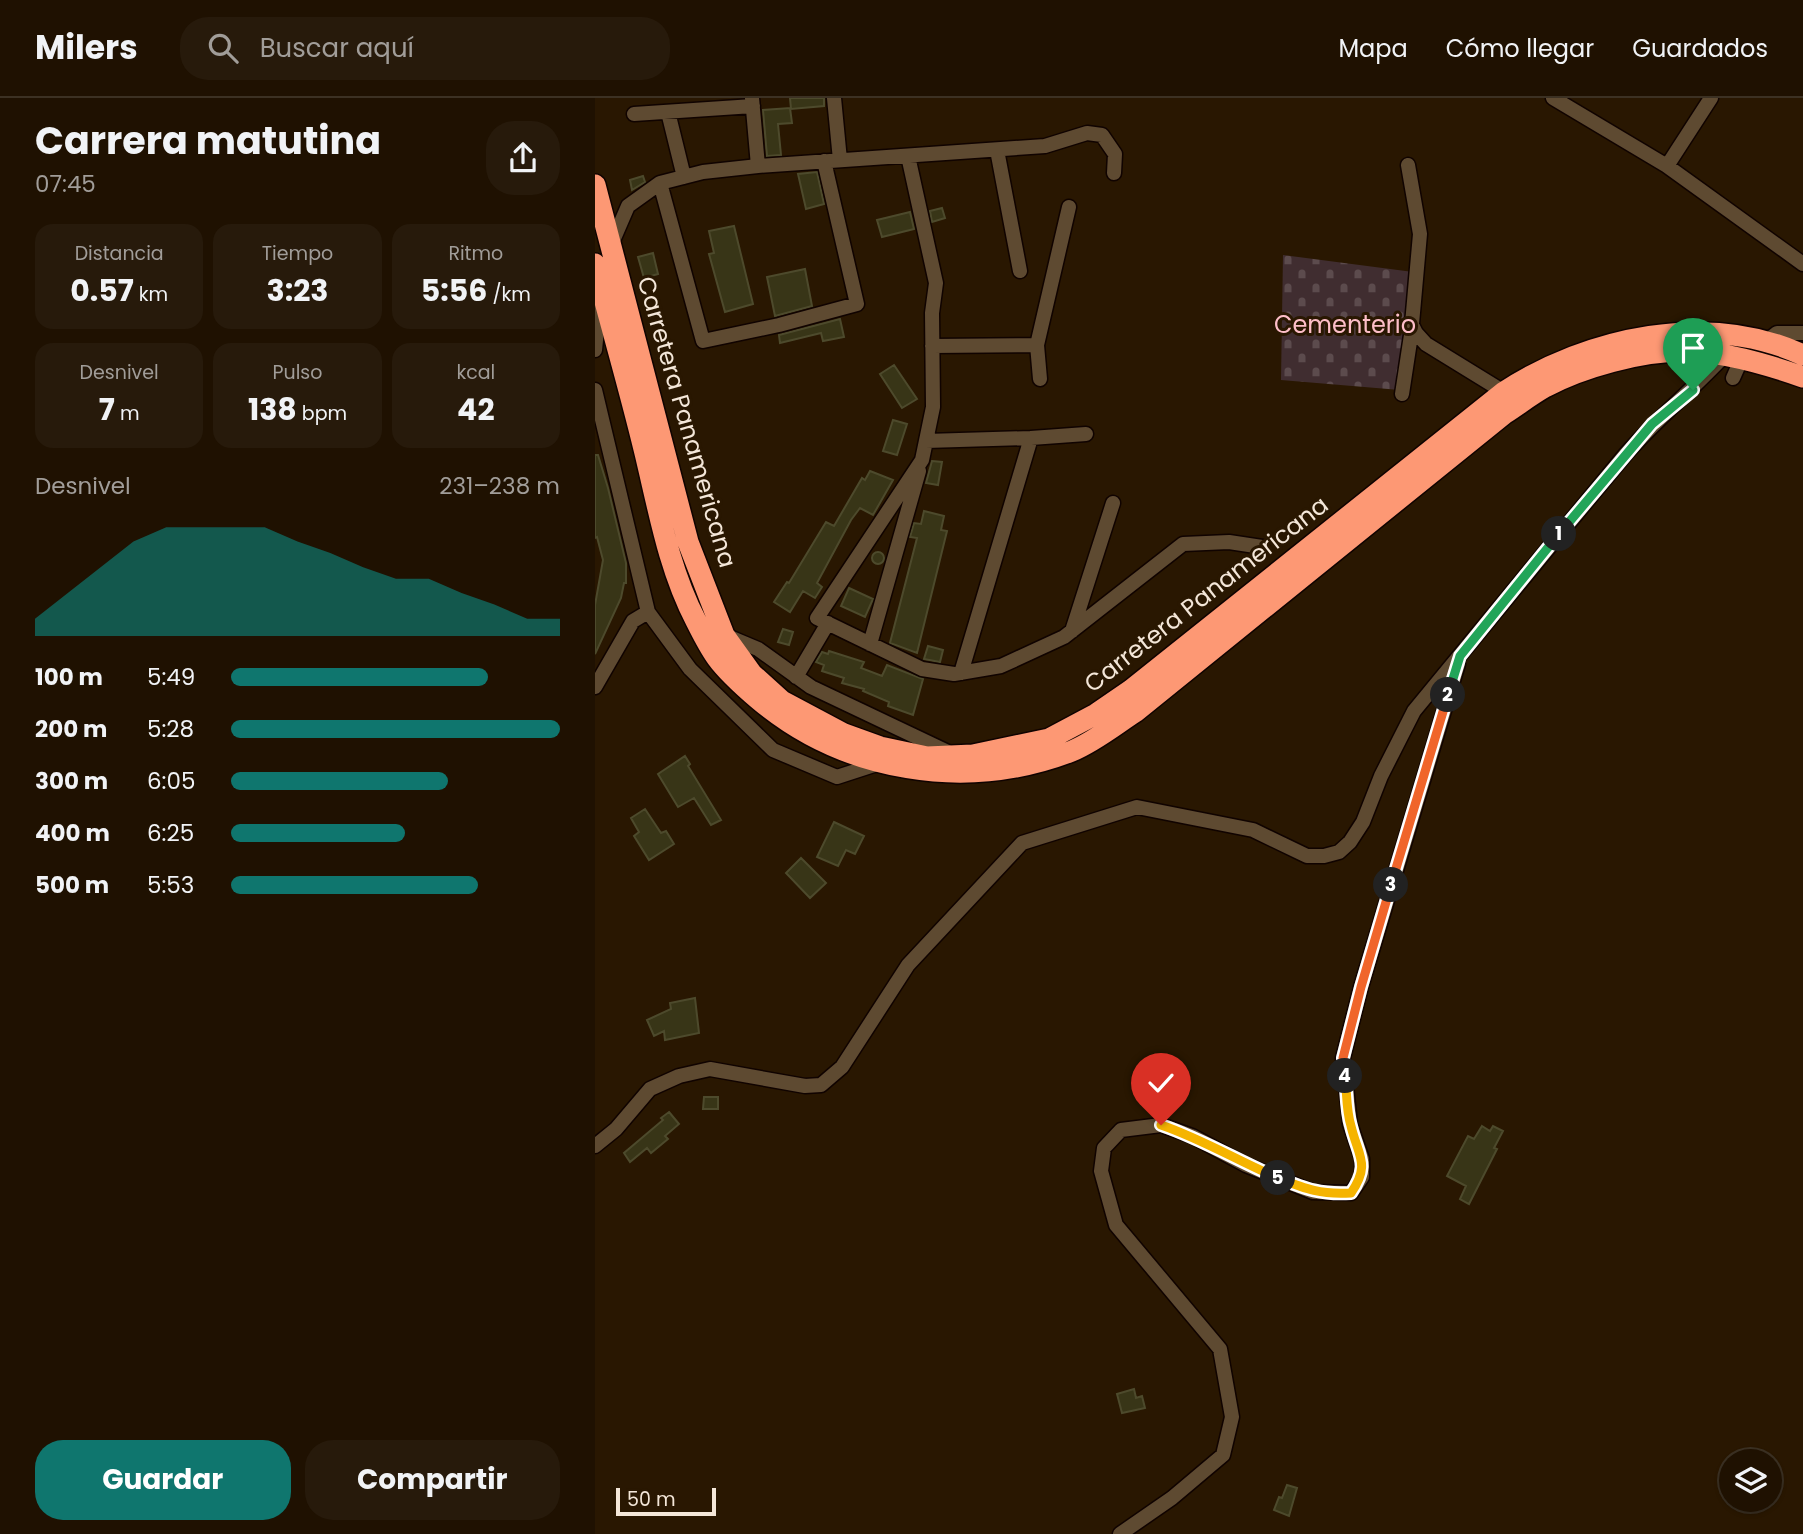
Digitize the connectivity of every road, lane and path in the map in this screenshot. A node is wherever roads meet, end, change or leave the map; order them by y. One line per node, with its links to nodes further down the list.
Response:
1 (834, 98): 9 (street)
2 (1553, 98): 13 (street)
3 (1711, 98): 13 (street)
4 (753, 102): 5 (street); 12 (street)
5 (668, 112): 6 (street); 15 (street)
6 (634, 114)
7 (997, 150): 8 (street); 14 (street); 22 (street)
8 (908, 156): 9 (street); 28 (street)
9 (840, 160): 10 (street)
10 (824, 161): 12 (street); 16 (street)
11 (1408, 165): 24 (street)
12 (758, 166): 15 (street)
13 (1667, 166): 21 (street)
14 (1114, 173)
15 (684, 177): 16 (street)
16 (660, 183): 19 (street)
17 (595, 185): 19 (highway, Carretera Panamericana)
18 (1069, 207): 27 (street)
19 (611, 246): 47 (highway, Carretera Panamericana)
20 (595, 264): 23 (highway, Carretera Panamericana)
21 (1803, 264)
22 (1020, 271)
23 (601, 288): 29 (street); 54 (highway, Carretera Panamericana)
24 (1412, 325): 36 (street); 37 (street)
25 (1803, 333): 26 (street)
26 (1767, 341): 30 (highway, Carretera Panamericana); 31 (street); 32 (street); 36 (highway, Carretera Panamericana)
27 (1037, 345): 28 (street); 34 (street)
28 (932, 346): 40 (street)
29 (595, 350)
30 (1803, 355)
31 (1725, 361): 32 (highway, Carretera Panamericana); 49 (street); 54 (highway, Carretera Panamericana)
32 (1782, 370): 33 (highway, Carretera Panamericana)
33 (1803, 377)
34 (1040, 379)
35 (595, 390): 44 (street)
36 (1504, 392): 53 (highway, Carretera Panamericana)
37 (1402, 394)
38 (1086, 434): 39 (street)
39 (1031, 438): 40 (street); 50 (street)
40 (926, 441): 41 (street)
41 (922, 460): 45 (street); 48 (street)
42 (1113, 503): 46 (street)
43 (1262, 547): 46 (street)
44 (648, 612): 52 (street); 54 (street)
45 (828, 623): 48 (street); 51 (street)
46 (1072, 631): 50 (street)
47 (724, 635): 51 (street); 53 (highway, Carretera Panamericana)
48 (870, 643): 50 (street)
49 (1460, 656): 55 (street); 56 (street)
50 (961, 673)
51 (796, 677): 53 (street)
52 (597, 678)
53 (954, 755)
54 (880, 763)
55 (595, 1146)
56 (1120, 1534)

